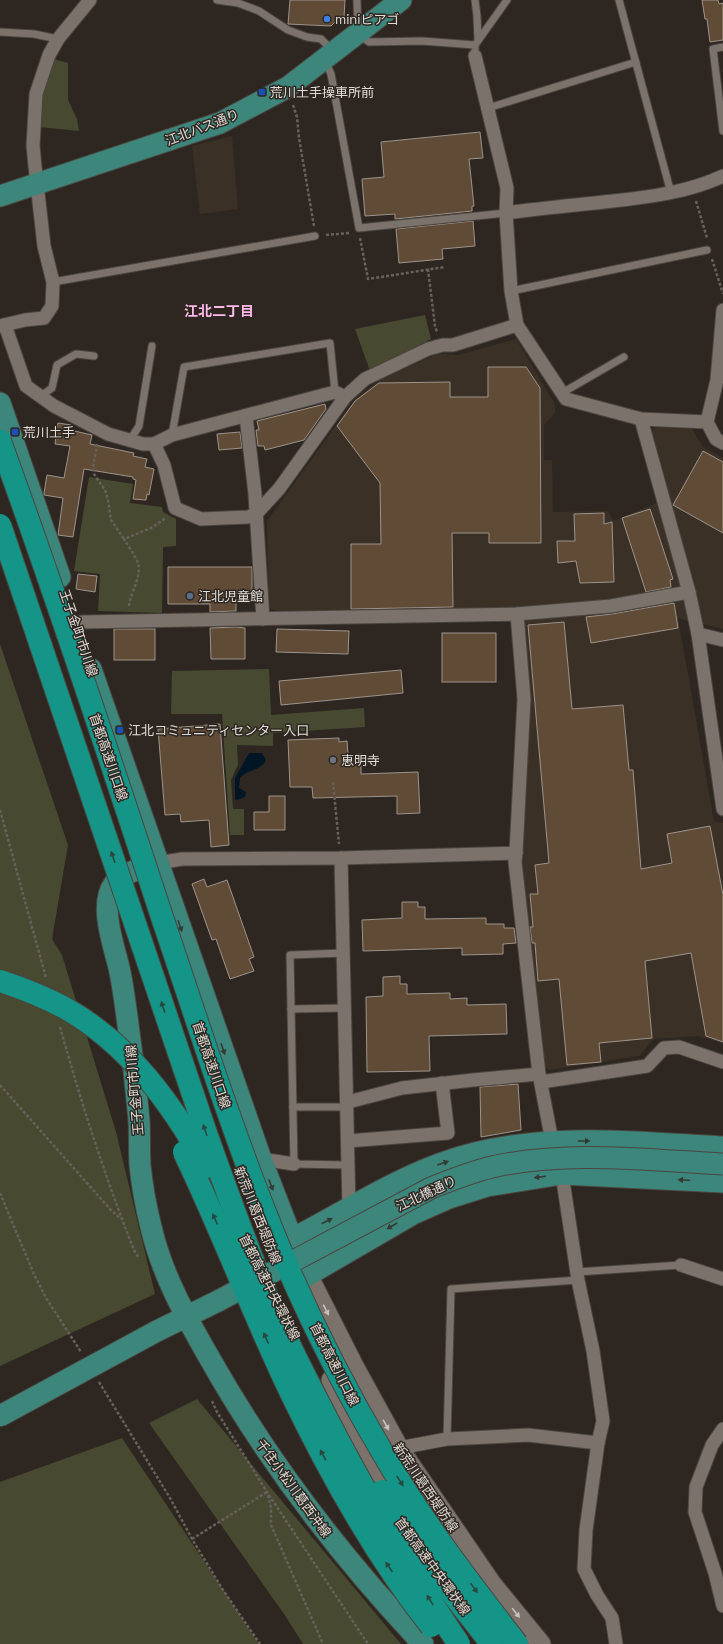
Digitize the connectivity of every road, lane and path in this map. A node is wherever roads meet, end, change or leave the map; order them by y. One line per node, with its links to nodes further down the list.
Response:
1 (90, 0): 11 (street)
2 (217, 0): 8 (lane)
3 (357, 0): 10 (lane)
4 (402, 0): 10 (main road, 江北バス通り)
5 (475, 0): 12 (lane)
6 (507, 0): 12 (lane)
7 (618, 0): 15 (lane)
8 (238, 1): 14 (lane)
9 (0, 32): 11 (lane)
10 (358, 34): 12 (lane); 14 (main road, 江北バス通り)
11 (58, 38): 20 (street)
12 (476, 47): 17 (street)
13 (723, 47): 18 (lane)
14 (329, 55): 16 (main road, 江北バス通り); 24 (lane)
15 (636, 62): 17 (lane); 21 (lane)
16 (288, 87): 20 (main road, 江北バス通り); 25 (path)
17 (488, 108): 23 (street)
18 (723, 131)
19 (723, 176): 21 (street)
20 (37, 184): 22 (main road, 江北バス通り); 29 (street)
21 (671, 193): 23 (street)
22 (0, 196)
23 (506, 212): 24 (lane); 30 (street)
24 (358, 228): 25 (path); 28 (path)
25 (315, 236): 29 (lane)
26 (707, 250): 30 (lane)
27 (444, 267): 28 (path)
28 (428, 269): 34 (path)
29 (53, 282): 32 (street)
30 (511, 291): 33 (street)
31 (723, 310): 44 (street)
32 (3, 325): 40 (street)
33 (517, 325): 34 (street); 38 (street)
34 (442, 345): 39 (street)
35 (152, 346): 47 (lane)
36 (94, 356): 40 (lane)
37 (624, 357): 38 (lane)
38 (562, 393): 43 (street)
39 (340, 395): 42 (street); 46 (lane); 53 (street)
40 (41, 396): 45 (street)
41 (0, 403): 60 (main road, 王子金町市川線)
42 (246, 416): 46 (street); 53 (street)
43 (641, 419): 44 (street); 56 (street)
44 (707, 422): 49 (street)
45 (100, 429): 47 (street); 55 (path)
46 (172, 435): 50 (street)
47 (130, 440): 50 (street)
48 (0, 441): 127 (highway, 首都高速川口線, one-way to 127, bridge)
49 (723, 443)
50 (154, 444): 52 (street)
51 (0, 458): 62 (main road, 王子金町市川線)
52 (175, 508): 53 (street); 55 (path)
53 (256, 514): 58 (street)
54 (0, 525): 124 (highway, one-way to 54, bridge)
55 (124, 539): 59 (path)
56 (690, 592): 57 (street); 61 (street)
57 (517, 614): 58 (street); 67 (street)
58 (263, 619): 59 (street)
59 (128, 621): 60 (street)
60 (76, 625): 62 (street); 69 (main road, 王子金町市川線)
61 (698, 634): 63 (street); 65 (street)
62 (60, 638): 70 (main road, 王子金町市川線)
63 (723, 640)
64 (333, 782): 68 (path)
65 (723, 809)
66 (0, 810): 72 (path)
67 (516, 852): 68 (street); 79 (street)
68 (341, 858): 69 (street); 71 (street)
69 (158, 863): 70 (main road, 王子金町市川線); 87 (main road, 王子金町市川線, one-way to 87)
70 (136, 871): 99 (main road, 新荒川葛西堤防線); 106 (main road, 王子金町市川線)
71 (344, 953): 75 (street); 76 (lane)
72 (46, 980)
73 (0, 981): 126 (highway, 首都高速中央環状線, bridge)
74 (0, 990): 123 (highway, 首都高速中央環状線, one-way to 74, bridge)
75 (346, 1008): 76 (lane); 82 (street)
76 (291, 1009): 83 (lane)
77 (59, 1025): 97 (path)
78 (723, 1062): 79 (street)
79 (540, 1078): 80 (street); 85 (street)
80 (442, 1083): 82 (street); 84 (street)
81 (0, 1085): 97 (path)
82 (348, 1104): 83 (lane); 84 (street)
83 (293, 1107): 88 (lane)
84 (348, 1141): 90 (street)
85 (552, 1141): 86 (main road, one-way to 86); 92 (main road, one-way to 85)
86 (723, 1146)
87 (261, 1159): 88 (street); 98 (main road, 王子金町市川線, one-way to 98)
88 (294, 1164): 90 (lane)
89 (723, 1164): 106 (main road, 江北橋通り, bridge)
90 (349, 1165): 95 (street)
91 (562, 1174): 93 (main road, one-way to 91); 96 (main road, one-way to 96); 103 (street)
92 (404, 1179): 95 (main road); 96 (street)
93 (723, 1182)
94 (0, 1193): 107 (path)
95 (349, 1209): 98 (main road, one-way to 95)
96 (414, 1214): 102 (main road, one-way to 102)
97 (122, 1219): 100 (path)
98 (292, 1239): 99 (main road); 102 (main road, 王子金町市川線)
99 (270, 1249): 105 (main road, 新荒川葛西堤防線)
100 (141, 1261)
101 (681, 1265): 103 (lane); 104 (street)
102 (308, 1275): 105 (main road); 114 (main road, 新荒川葛西堤防線, one-way to 114)
103 (578, 1276): 112 (lane); 113 (street)
104 (723, 1278)
105 (287, 1286): 125 (main road, 新荒川葛西堤防線)
106 (186, 1317): 110 (main road, 江北橋通り, bridge); 122 (main road, 千住小松川葛西沖線)
107 (82, 1355)
108 (98, 1381): 117 (path)
109 (211, 1399): 116 (path)
110 (0, 1416)
111 (723, 1429): 118 (street)
112 (447, 1439): 113 (street); 114 (street)
113 (598, 1443): 129 (street)
114 (399, 1448): 128 (main road, 新荒川葛西堤防線, one-way to 128)
115 (266, 1479): 116 (path)
116 (267, 1492): 117 (path); 120 (path); 121 (path)
117 (192, 1539): 119 (path)
118 (723, 1606)
119 (260, 1644)
120 (323, 1644)
121 (368, 1644)
122 (423, 1644)
123 (445, 1644)
124 (459, 1644)
125 (481, 1644)
126 (492, 1644)
127 (517, 1644)
128 (541, 1644)
129 (616, 1644)

